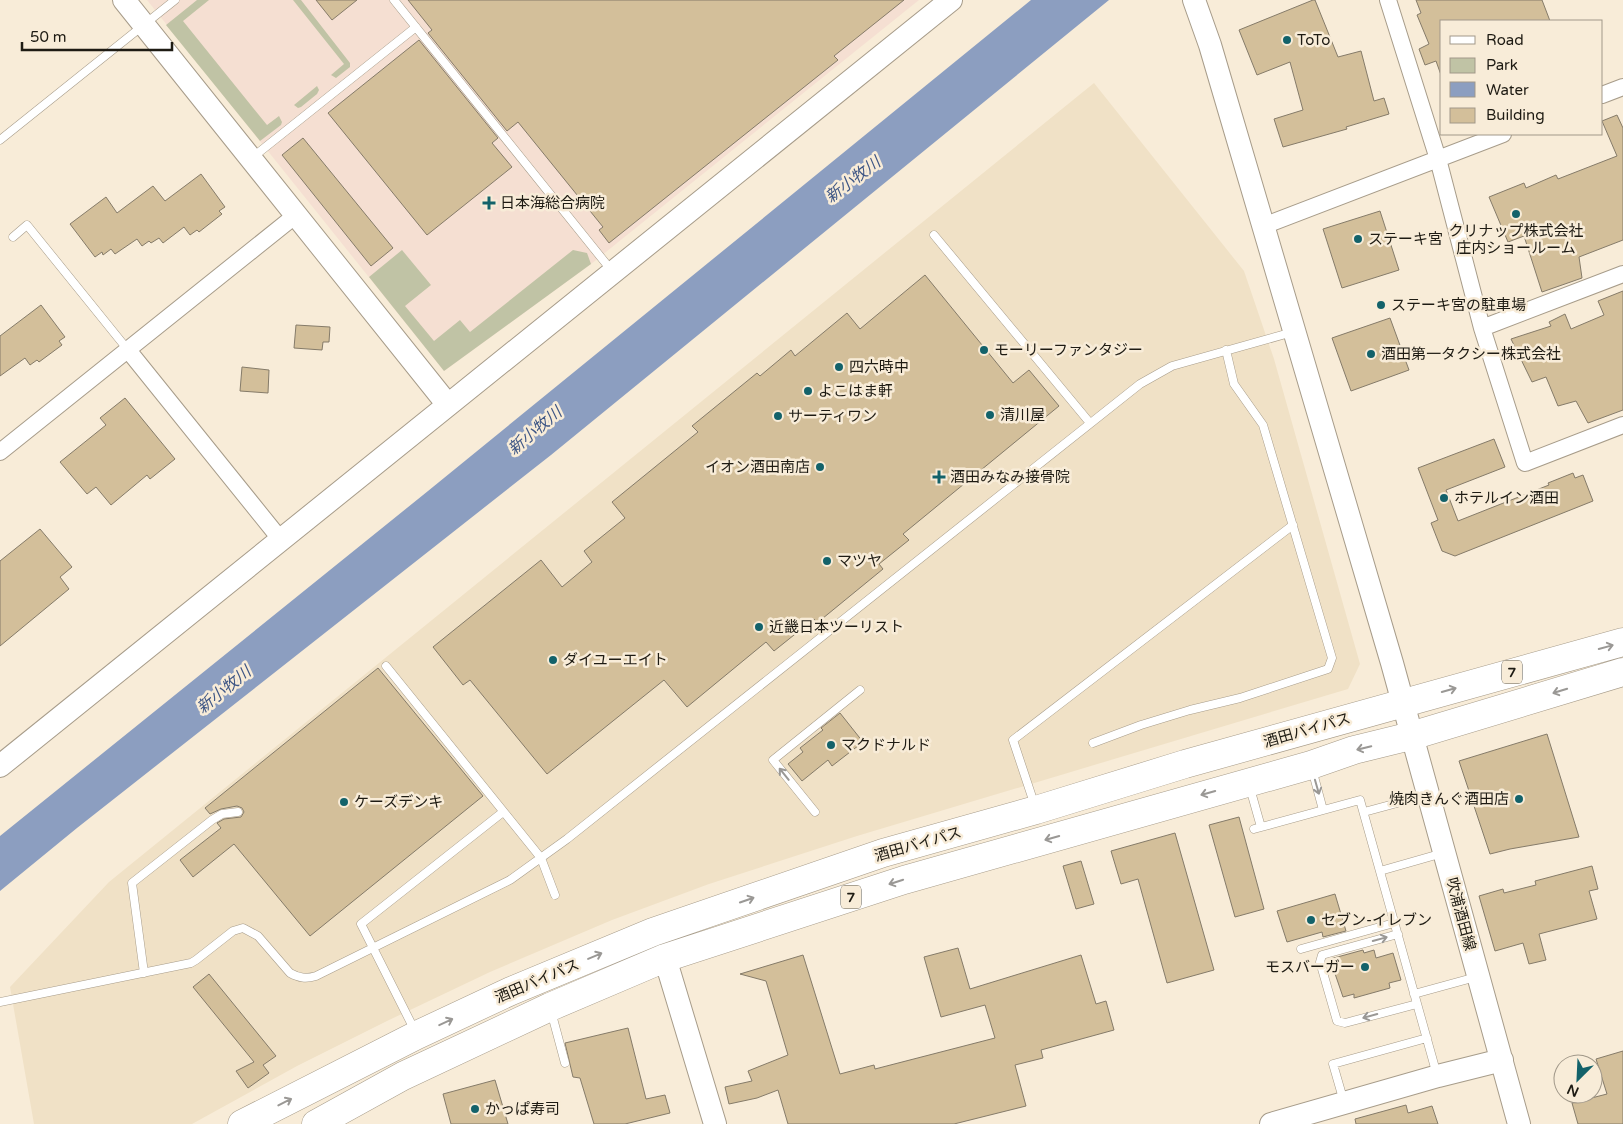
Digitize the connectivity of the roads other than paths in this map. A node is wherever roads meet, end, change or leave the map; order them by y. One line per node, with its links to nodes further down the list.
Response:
1 (124, 0): 7 (street)
2 (175, 0): 7 (lane)
3 (394, 0): 8 (lane)
4 (951, 0): 19 (street)
5 (1194, 0): 16 (street, 吹浦酒田線)
6 (1388, 0): 14 (street)
7 (144, 25): 12 (lane); 13 (street)
8 (416, 27): 13 (lane); 19 (lane)
9 (1623, 87): 10 (street)
10 (1603, 95)
11 (1501, 135): 14 (street)
12 (0, 140)
13 (251, 159): 15 (street)
14 (1438, 160): 16 (street); 21 (street)
15 (296, 215): 23 (street); 25 (street)
16 (1263, 226): 22 (street, 吹浦酒田線)
17 (934, 235): 26 (lane)
18 (13, 237): 23 (lane)
19 (614, 272): 25 (street)
20 (1623, 274): 21 (street)
21 (1482, 328): 27 (street)
22 (1293, 332): 24 (lane); 35 (street, 吹浦酒田線)
23 (128, 350): 28 (street); 30 (street)
24 (1226, 350): 26 (lane); 29 (lane)
25 (448, 405): 30 (street)
26 (1090, 423): 49 (lane)
27 (1623, 425)
28 (0, 452)
29 (1293, 525): 37 (lane); 42 (lane)
30 (280, 540): 39 (street)
31 (1623, 642): 35 (highway, 酒田バイパス / 7, one-way to 31)
32 (386, 666): 45 (lane)
33 (1623, 672): 36 (highway, 酒田バイパス / 7, one-way to 36)
34 (860, 690): 46 (lane, one-way to 34)
35 (1402, 704): 36 (street, 吹浦酒田線); 42 (highway, 酒田バイパス / 7)
36 (1412, 736): 38 (highway, 酒田バイパス / 7, one-way to 38); 41 (street, 吹浦酒田線)
37 (1093, 743)
38 (1311, 765): 40 (highway, 酒田バイパス / 7); 43 (lane, one-way to 43)
39 (0, 766)
40 (1248, 782): 43 (lane); 56 (highway, 酒田バイパス / 7, one-way to 56)
41 (1428, 795): 47 (lane); 48 (street, 吹浦酒田線)
42 (1036, 810): 63 (highway, 酒田バイパス / 7, one-way to 42)
43 (1323, 810): 47 (lane)
44 (238, 812): 57 (lane)
45 (503, 812): 49 (lane); 54 (lane)
46 (815, 812)
47 (1364, 812): 50 (lane)
48 (1444, 853): 50 (lane); 58 (street, 吹浦酒田線)
49 (541, 858): 51 (lane); 54 (lane)
50 (1380, 871): 52 (lane)
51 (555, 895)
52 (1394, 923): 53 (lane); 55 (lane)
53 (1398, 934): 59 (lane); 61 (lane, one-way to 53)
54 (373, 948): 57 (lane); 63 (lane)
55 (1301, 949)
56 (664, 958): 62 (highway, 酒田バイパス / 7); 71 (street)
57 (144, 973): 60 (lane)
58 (1478, 976): 59 (lane); 65 (street, 吹浦酒田線)
59 (1414, 994): 61 (lane)
60 (0, 1002)
61 (1417, 1004): 64 (lane)
62 (550, 1007): 66 (lane); 70 (highway, 酒田バイパス / 7)
63 (417, 1035): 69 (highway, 酒田バイパス / 7, one-way to 63)
64 (1427, 1038): 67 (lane); 68 (lane)
65 (1502, 1060): 67 (street); 73 (street, 吹浦酒田線)
66 (565, 1063)
67 (1438, 1076): 68 (street)
68 (1344, 1104): 72 (street)
69 (242, 1124)
70 (316, 1124)
71 (715, 1124)
72 (1271, 1124)
73 (1519, 1124)

